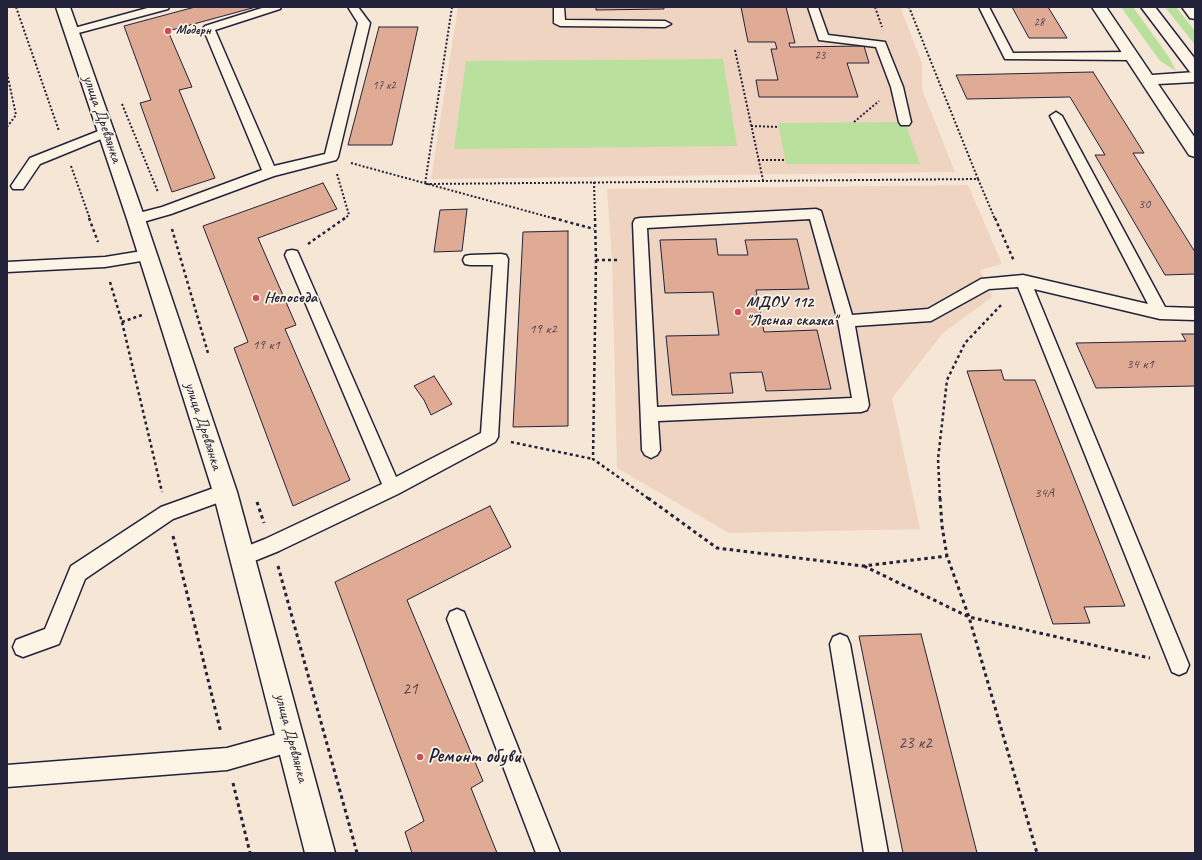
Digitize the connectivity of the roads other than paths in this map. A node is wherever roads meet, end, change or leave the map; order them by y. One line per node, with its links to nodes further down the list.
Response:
1 (63, 7): 13 (street, улица Древлянка)
2 (164, 7): 13 (lane)
3 (276, 7): 22 (lane)
4 (353, 7): 22 (lane)
5 (559, 7): 12 (lane)
6 (813, 7): 19 (lane)
7 (984, 7): 14 (lane)
8 (1099, 7): 14 (street)
9 (1148, 7): 15 (street)
10 (1189, 7): 11 (street)
11 (1195, 14)
12 (665, 24)
13 (71, 32): 20 (street, улица Древлянка)
14 (1132, 56): 17 (street)
15 (1195, 69)
16 (1195, 77): 17 (street)
17 (1148, 80): 21 (street)
18 (1056, 116): 30 (lane)
19 (905, 122)
20 (106, 132): 23 (lane); 24 (street, улица Древлянка)
21 (1195, 151)
22 (270, 172): 24 (lane)
23 (18, 186)
24 (136, 219): 25 (street, улица Древлянка)
25 (148, 255): 28 (lane); 36 (street, улица Древлянка)
26 (292, 255): 35 (lane)
27 (470, 260): 35 (lane)
28 (7, 267)
29 (1023, 281): 30 (lane); 32 (lane); 41 (lane)
30 (1160, 313): 31 (lane)
31 (1195, 314)
32 (846, 321): 33 (lane); 33 (lane)
33 (649, 414): 34 (lane)
34 (651, 450)
35 (392, 488): 37 (lane)
36 (225, 492): 37 (street, улица Древлянка); 40 (lane)
37 (242, 557): 42 (street, улица Древлянка)
38 (457, 620): 45 (lane)
39 (840, 644): 46 (lane)
40 (23, 647)
41 (1179, 664)
42 (292, 741): 43 (lane); 44 (street, улица Древлянка)
43 (7, 776)
44 (320, 853)
45 (548, 853)
46 (876, 853)

